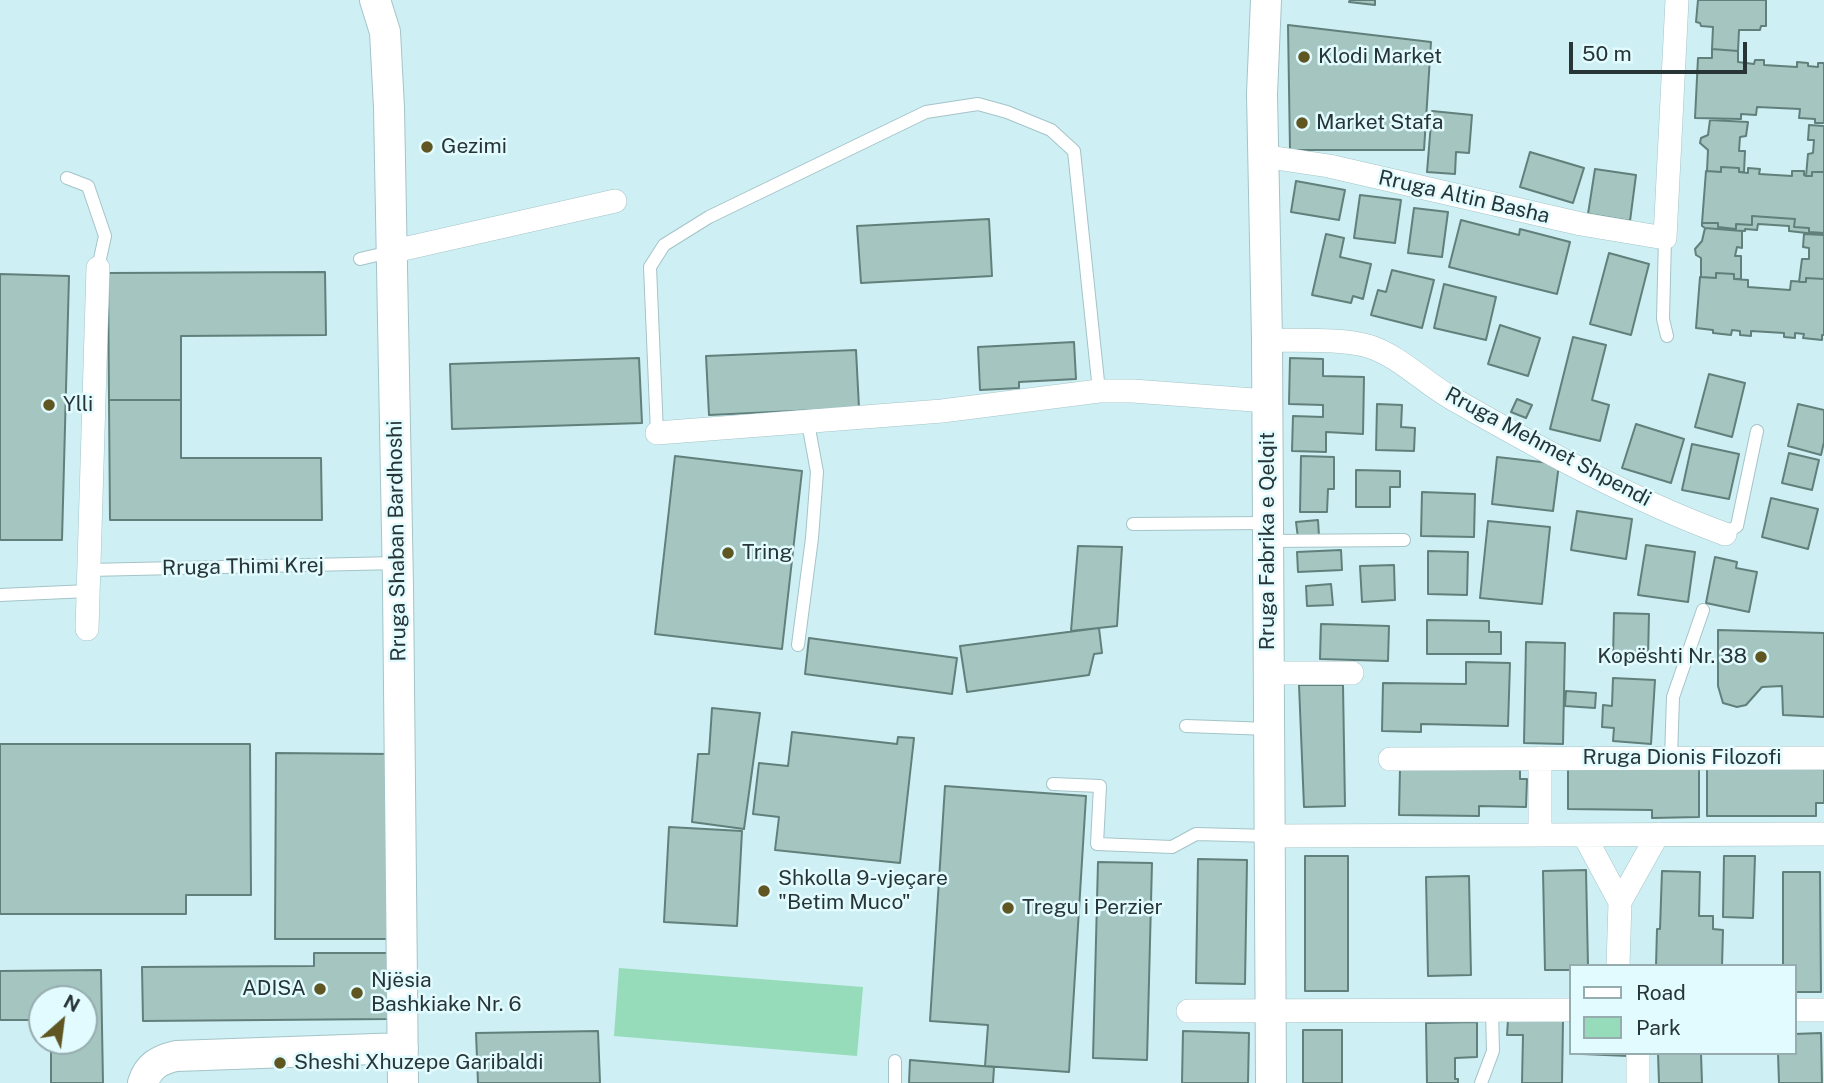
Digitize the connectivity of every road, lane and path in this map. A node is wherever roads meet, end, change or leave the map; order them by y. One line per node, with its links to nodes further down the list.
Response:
1 (375, 0): 8 (street, Rruga Shaban Bardhoshi)
2 (1266, 0): 4 (street, Rruga Fabrika e Qelqit)
3 (1677, 0): 7 (street)
4 (1262, 156): 7 (street, Rruga Altin Basha); 12 (street, Rruga Fabrika e Qelqit)
5 (67, 178): 10 (lane)
6 (615, 201): 8 (street)
7 (1665, 238): 11 (lane)
8 (390, 252): 9 (lane); 22 (street, Rruga Shaban Bardhoshi)
9 (360, 259)
10 (98, 268): 23 (street)
11 (1667, 336)
12 (1267, 340): 14 (street, Rruga Fabrika e Qelqit); 20 (street, Rruga Mehmet Shpendi)
13 (1099, 391): 14 (street); 15 (street); 17 (lane)
14 (1267, 401): 19 (street, Rruga Fabrika e Qelqit)
15 (808, 423): 17 (street); 27 (lane)
16 (1758, 431): 20 (lane, Rruga Mehmet Shpendi)
17 (657, 433)
18 (1133, 524): 19 (lane)
19 (1268, 532): 21 (lane); 28 (street, Rruga Fabrika e Qelqit)
20 (1725, 534)
21 (1404, 540)
22 (398, 564): 23 (lane, Rruga Thimi Krej); 50 (street, Rruga Shaban Bardhoshi)
23 (88, 581): 24 (lane, Rruga Thimi Krej); 26 (street)
24 (0, 595)
25 (1703, 610): 33 (lane)
26 (87, 629)
27 (798, 645)
28 (1269, 673): 29 (street); 31 (street, Rruga Fabrika e Qelqit)
29 (1353, 673)
30 (1186, 726): 31 (lane)
31 (1269, 729): 39 (street, Rruga Fabrika e Qelqit)
32 (1540, 758): 33 (street, Rruga Dionis Filozofi); 35 (street, Rruga Dionis Filozofi); 40 (street)
33 (1671, 758): 34 (street, Rruga Dionis Filozofi)
34 (1824, 758)
35 (1390, 759)
36 (1053, 784): 39 (lane)
37 (1658, 834): 38 (street); 41 (street); 42 (street)
38 (1824, 834)
39 (1270, 835): 40 (street); 44 (street, Rruga Fabrika e Qelqit)
40 (1540, 835): 41 (street)
41 (1584, 835): 42 (street)
42 (1620, 902): 43 (street)
43 (1618, 964)
44 (1270, 1010): 45 (street); 49 (street); 56 (street, Rruga Fabrika e Qelqit)
45 (1492, 1010): 46 (street); 57 (lane)
46 (1568, 1010)
47 (1796, 1010): 48 (street)
48 (1824, 1010)
49 (1188, 1011)
50 (402, 1048): 53 (street); 54 (street, Rruga Shaban Bardhoshi)
51 (1638, 1055): 58 (street)
52 (895, 1061): 55 (lane)
53 (142, 1083)
54 (403, 1083)
55 (895, 1083)
56 (1271, 1083)
57 (1481, 1083)
58 (1638, 1083)

